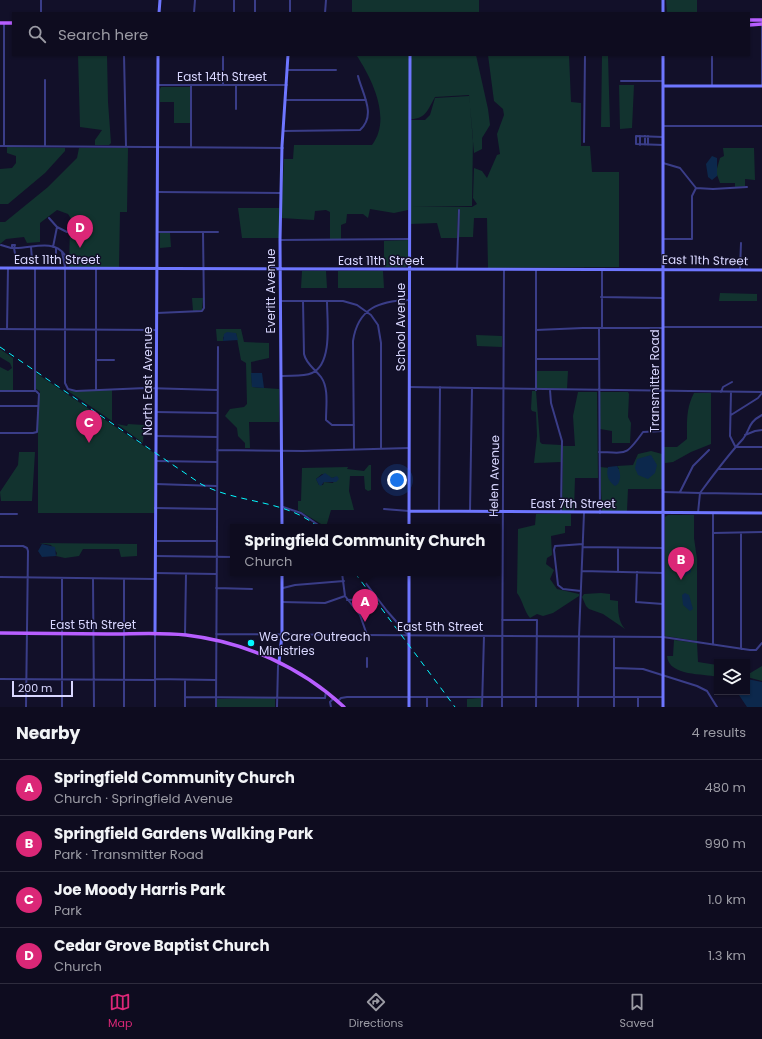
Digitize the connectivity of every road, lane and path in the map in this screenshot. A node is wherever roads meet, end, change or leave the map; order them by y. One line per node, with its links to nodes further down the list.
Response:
1 (41, 0): 9 (street)
2 (160, 0): 10 (street)
3 (195, 0): 11 (street)
4 (234, 0): 12 (street)
5 (255, 0): 13 (street)
6 (290, 0): 14 (street)
7 (326, 0): 15 (street)
8 (663, 0): 16 (street)
9 (41, 12)
10 (159, 12)
11 (194, 12)
12 (234, 12)
13 (255, 12)
14 (290, 12)
15 (325, 12)
16 (663, 12)
17 (750, 20): 18 (main road)
18 (762, 20): 21 (street)
19 (2, 23): 60 (street)
20 (750, 24): 21 (main road)
21 (762, 24): 43 (street)
22 (124, 56): 62 (street)
23 (158, 56): 36 (street, North East Avenue)
24 (223, 56): 37 (street)
25 (288, 56): 30 (street, Everitt Avenue)
26 (410, 56): 78 (street, School Avenue)
27 (585, 56): 55 (street)
28 (663, 56): 34 (street, Transmitter Road)
29 (712, 56): 42 (street)
30 (287, 70): 31 (street); 39 (street, Everitt Avenue)
31 (336, 70)
32 (358, 76): 45 (street)
33 (45, 80): 61 (street)
34 (663, 80): 35 (street); 41 (street, Transmitter Road)
35 (621, 81)
36 (158, 85): 40 (street, East 14th Street); 63 (street, North East Avenue)
37 (223, 85): 38 (street, East 14th Street); 40 (street, East 14th Street)
38 (236, 85): 39 (street, East 14th Street); 46 (street)
39 (287, 85): 44 (street, Everitt Avenue)
40 (191, 86): 64 (street)
41 (663, 86): 42 (street); 47 (street, Transmitter Road)
42 (712, 86): 43 (street)
43 (762, 86)
44 (286, 100): 45 (street); 51 (street, Everitt Avenue)
45 (366, 100): 51 (street)
46 (236, 109)
47 (663, 126): 48 (street); 54 (street, Transmitter Road)
48 (750, 126): 49 (street); 50 (street)
49 (762, 126)
50 (749, 130)
51 (284, 131): 65 (street, Everitt Avenue)
52 (645, 136): 53 (street); 56 (street); 56 (street)
53 (648, 136): 54 (street); 57 (street)
54 (663, 137): 58 (street, Transmitter Road)
55 (584, 142)
56 (644, 145): 57 (street)
57 (648, 145): 58 (street)
58 (663, 145): 66 (street, Transmitter Road)
59 (0, 146): 60 (street)
60 (4, 146): 61 (street)
61 (45, 146): 62 (street)
62 (126, 146): 63 (street)
63 (158, 147): 64 (street); 69 (street, North East Avenue)
64 (191, 147): 65 (street)
65 (283, 147): 70 (street, Everitt Avenue)
66 (663, 163): 67 (street); 79 (street, Transmitter Road)
67 (696, 188): 68 (street); 79 (street)
68 (747, 188)
69 (158, 192): 70 (street); 75 (street, North East Avenue)
70 (281, 193): 80 (street, Everitt Avenue)
71 (459, 210): 98 (street)
72 (49, 218): 73 (street)
73 (57, 227): 74 (street); 85 (street)
74 (67, 232)
75 (157, 232): 76 (street); 94 (street, North East Avenue)
76 (203, 232): 77 (street); 96 (street)
77 (218, 232)
78 (409, 239): 80 (street); 97 (street, School Avenue)
79 (663, 239): 101 (street, Transmitter Road)
80 (280, 240): 102 (street, Everitt Avenue)
81 (741, 243): 103 (street)
82 (1, 245): 84 (street)
83 (31, 246): 84 (street); 85 (street); 88 (street)
84 (13, 248): 87 (street)
85 (54, 248): 86 (street); 92 (street)
86 (56, 256)
87 (16, 259)
88 (32, 259)
89 (0, 268): 90 (street, East 11th Street)
90 (8, 268): 91 (street, East 11th Street); 117 (street)
91 (35, 268): 92 (street, East 11th Street); 118 (street)
92 (66, 268): 93 (street, East 11th Street); 119 (street)
93 (96, 268): 94 (street, East 11th Street); 120 (street)
94 (157, 268): 96 (street, East 11th Street); 111 (street, North East Avenue)
95 (602, 268): 100 (street, East 11th Street); 101 (street, East 11th Street); 105 (street)
96 (204, 269): 102 (street, East 11th Street); 111 (street)
97 (409, 269): 98 (street, East 11th Street); 102 (street, East 11th Street); 107 (street, School Avenue)
98 (457, 269): 99 (street, East 11th Street)
99 (504, 269): 100 (street, East 11th Street); 137 (street, Helen Avenue)
100 (536, 269): 122 (street)
101 (663, 269): 103 (street, East 11th Street); 106 (street, Transmitter Road)
102 (280, 270): 108 (street, Everitt Avenue)
103 (740, 270): 104 (street, East 11th Street)
104 (762, 270)
105 (601, 297): 106 (street); 115 (street)
106 (663, 298): 113 (street, Transmitter Road)
107 (409, 300): 112 (street); 131 (street, School Avenue)
108 (279, 301): 109 (street); 129 (street, Everitt Avenue)
109 (303, 301): 110 (street); 128 (street)
110 (327, 301): 112 (street); 128 (street)
111 (157, 312): 121 (street, North East Avenue)
112 (367, 312): 153 (street); 164 (street)
113 (663, 327): 114 (street); 115 (street); 143 (street, Transmitter Road)
114 (762, 327)
115 (600, 328): 122 (street); 125 (street)
116 (0, 329): 117 (street)
117 (7, 329): 118 (street)
118 (34, 329): 119 (street); 141 (street)
119 (65, 330): 120 (street); 134 (street)
120 (96, 330): 121 (street); 126 (street)
121 (156, 330): 135 (street, North East Avenue)
122 (536, 330): 124 (street)
123 (218, 347): 136 (street)
124 (536, 359): 125 (street); 138 (street)
125 (598, 359): 142 (street)
126 (96, 360): 127 (street); 134 (street)
127 (114, 360)
128 (316, 371): 129 (street); 153 (street)
129 (280, 376): 167 (street, Everitt Avenue)
130 (732, 382): 144 (street)
131 (409, 387): 132 (street); 162 (street, School Avenue)
132 (440, 388): 133 (street); 184 (street)
133 (472, 388): 137 (street); 185 (street)
134 (96, 389): 135 (street)
135 (156, 389): 136 (street); 149 (street, North East Avenue)
136 (217, 390): 150 (street)
137 (504, 390): 138 (street); 186 (street, Helen Avenue)
138 (536, 390): 139 (street)
139 (550, 390): 142 (street); 187 (street)
140 (0, 391): 141 (street)
141 (34, 391): 148 (street)
142 (598, 391): 143 (street); 168 (street)
143 (663, 391): 144 (street); 155 (street, Transmitter Road)
144 (720, 392): 145 (street)
145 (731, 392): 146 (street); 151 (street)
146 (762, 392): 151 (street)
147 (0, 406): 148 (street)
148 (38, 406): 156 (street)
149 (156, 412): 150 (street); 158 (street, North East Avenue)
150 (217, 413): 159 (street)
151 (730, 415): 160 (street)
152 (762, 415): 157 (street)
153 (354, 425): 163 (street)
154 (762, 430): 157 (street)
155 (663, 431): 168 (street); 175 (street, Transmitter Road)
156 (0, 433)
157 (745, 434): 160 (street)
158 (156, 436): 159 (street); 169 (street, North East Avenue)
159 (217, 437): 165 (street)
160 (735, 446): 161 (street); 171 (street)
161 (762, 447)
162 (409, 448): 164 (street); 183 (street, School Avenue)
163 (354, 449): 164 (street); 167 (street)
164 (381, 449)
165 (217, 450): 167 (street); 170 (street)
166 (709, 450): 176 (street)
167 (280, 451): 179 (street, Everitt Avenue)
168 (599, 452): 189 (street)
169 (156, 461): 170 (street); 173 (street, North East Avenue)
170 (217, 462): 174 (street)
171 (718, 469): 172 (street); 177 (street)
172 (762, 469)
173 (156, 484): 174 (street); 180 (street, North East Avenue)
174 (217, 486): 181 (street)
175 (663, 492): 176 (street); 190 (street, Transmitter Road)
176 (680, 492): 177 (street)
177 (700, 493): 178 (street); 191 (street)
178 (762, 494)
179 (281, 506): 196 (street, Everitt Avenue); 197 (street)
180 (156, 508): 181 (street); 202 (street, North East Avenue)
181 (217, 509): 203 (street)
182 (384, 509): 183 (street, East 7th Street)
183 (409, 511): 184 (street, East 7th Street); 198 (street, School Avenue)
184 (439, 512): 185 (street, East 7th Street)
185 (470, 512): 186 (street, East 7th Street)
186 (502, 512): 187 (street, East 7th Street); 239 (street, Helen Avenue)
187 (561, 512): 188 (street, East 7th Street)
188 (584, 513): 189 (street, East 7th Street); 204 (street)
189 (600, 513): 190 (street, East 7th Street)
190 (663, 513): 191 (street, East 7th Street); 208 (street, Transmitter Road)
191 (698, 513): 192 (street, East 7th Street)
192 (713, 513): 193 (street, East 7th Street); 201 (street)
193 (762, 513)
194 (0, 514): 195 (street)
195 (17, 514)
196 (282, 524)
197 (317, 524)
198 (409, 524)
199 (741, 532): 200 (street); 201 (street); 260 (street)
200 (762, 532)
201 (713, 533): 259 (street)
202 (155, 541): 203 (street); 209 (street, North East Avenue)
203 (217, 541): 210 (street)
204 (583, 544): 206 (street); 233 (street)
205 (0, 546): 224 (street)
206 (583, 547): 207 (street); 212 (street)
207 (618, 548): 208 (street); 213 (street)
208 (663, 548): 216 (street, Transmitter Road)
209 (155, 556): 210 (street); 215 (street, North East Avenue)
210 (217, 557): 211 (street); 218 (street)
211 (230, 557)
212 (582, 572): 213 (street); 233 (street)
213 (618, 572): 214 (street)
214 (637, 572): 216 (street); 238 (street)
215 (155, 573): 217 (street); 228 (street, North East Avenue)
216 (663, 573): 238 (street, Transmitter Road)
217 (186, 574): 218 (street); 247 (street)
218 (217, 574): 230 (street)
219 (282, 576): 231 (street)
220 (343, 576): 229 (street)
221 (360, 576): 250 (street)
222 (409, 576): 250 (street)
223 (0, 577): 224 (street)
224 (27, 578): 225 (street); 241 (street)
225 (62, 579): 226 (street); 242 (street)
226 (93, 579): 227 (street); 243 (street)
227 (124, 579): 228 (street); 244 (street)
228 (155, 579): 245 (street, North East Avenue)
229 (344, 581): 231 (street); 234 (street)
230 (216, 588): 232 (street); 246 (street)
231 (282, 588): 237 (street)
232 (252, 589)
233 (581, 591): 254 (street)
234 (345, 596): 236 (street); 237 (street)
235 (370, 599): 236 (street)
236 (347, 600): 249 (street)
237 (282, 602): 248 (street)
238 (663, 604): 256 (street, Transmitter Road)
239 (502, 620): 252 (street, Helen Avenue); 253 (street)
240 (0, 633): 241 (main road, East 5th Street)
241 (27, 633): 242 (main road, East 5th Street); 267 (street)
242 (62, 634): 243 (main road, East 5th Street); 268 (street)
243 (93, 634): 244 (main road, East 5th Street); 269 (street)
244 (124, 634): 245 (main road, East 5th Street); 270 (street)
245 (155, 634): 247 (main road, East 5th Street); 271 (street, North East Avenue)
246 (216, 634): 248 (street, East 5th Street); 257 (street)
247 (185, 635): 257 (main road, East 5th Street)
248 (282, 635): 249 (street, East 5th Street); 262 (street)
249 (367, 636): 250 (street, East 5th Street)
250 (409, 636): 251 (street, East 5th Street); 286 (street)
251 (484, 636): 252 (street, East 5th Street); 275 (street)
252 (503, 636): 253 (street, East 5th Street); 276 (street, Helen Avenue)
253 (536, 636): 254 (street, East 5th Street); 277 (street)
254 (579, 636): 255 (street, East 5th Street); 282 (street)
255 (614, 637): 256 (street, East 5th Street); 264 (street)
256 (663, 637): 259 (street, East 5th Street); 265 (street, Transmitter Road)
257 (216, 640): 262 (main road, East 5th Street); 273 (street)
258 (762, 643): 260 (street, East 5th Street)
259 (712, 645): 260 (street, East 5th Street)
260 (741, 649)
261 (367, 658): 263 (street)
262 (279, 662): 274 (main road, East 5th Street); 281 (street)
263 (367, 667)
264 (615, 668): 265 (street); 278 (street)
265 (663, 676): 284 (street, Transmitter Road); 309 (street)
266 (0, 679): 267 (street)
267 (27, 679): 268 (street); 290 (street)
268 (62, 679): 269 (street); 291 (street)
269 (94, 680): 270 (street); 292 (street)
270 (124, 680): 271 (street); 293 (street)
271 (155, 680): 272 (street); 294 (street, North East Avenue)
272 (185, 680): 273 (street); 279 (street)
273 (216, 680): 280 (street)
274 (326, 691): 285 (street); 288 (main road, East 5th Street)
275 (483, 696): 276 (street); 287 (street); 302 (street)
276 (502, 696): 277 (street); 303 (street, Helen Avenue)
277 (536, 696): 282 (street); 304 (street)
278 (614, 696): 282 (street); 283 (street); 306 (street)
279 (185, 697): 280 (street); 295 (street)
280 (216, 697): 281 (street); 296 (street)
281 (277, 697): 285 (street); 297 (street)
282 (578, 697): 305 (street)
283 (638, 697): 284 (street); 307 (street)
284 (663, 697): 308 (street, Transmitter Road)
285 (326, 698): 289 (street)
286 (409, 698): 287 (street); 288 (street); 300 (street)
287 (427, 698): 301 (street)
288 (336, 699): 289 (street); 299 (main road, East 5th Street)
289 (330, 702): 298 (street)
290 (26, 707)
291 (62, 707)
292 (94, 707)
293 (124, 707)
294 (155, 707)
295 (185, 707)
296 (216, 707)
297 (277, 707)
298 (330, 707)
299 (344, 707)
300 (409, 707)
301 (427, 707)
302 (482, 707)
303 (502, 707)
304 (536, 707)
305 (578, 707)
306 (614, 707)
307 (638, 707)
308 (663, 707)
309 (717, 707)

